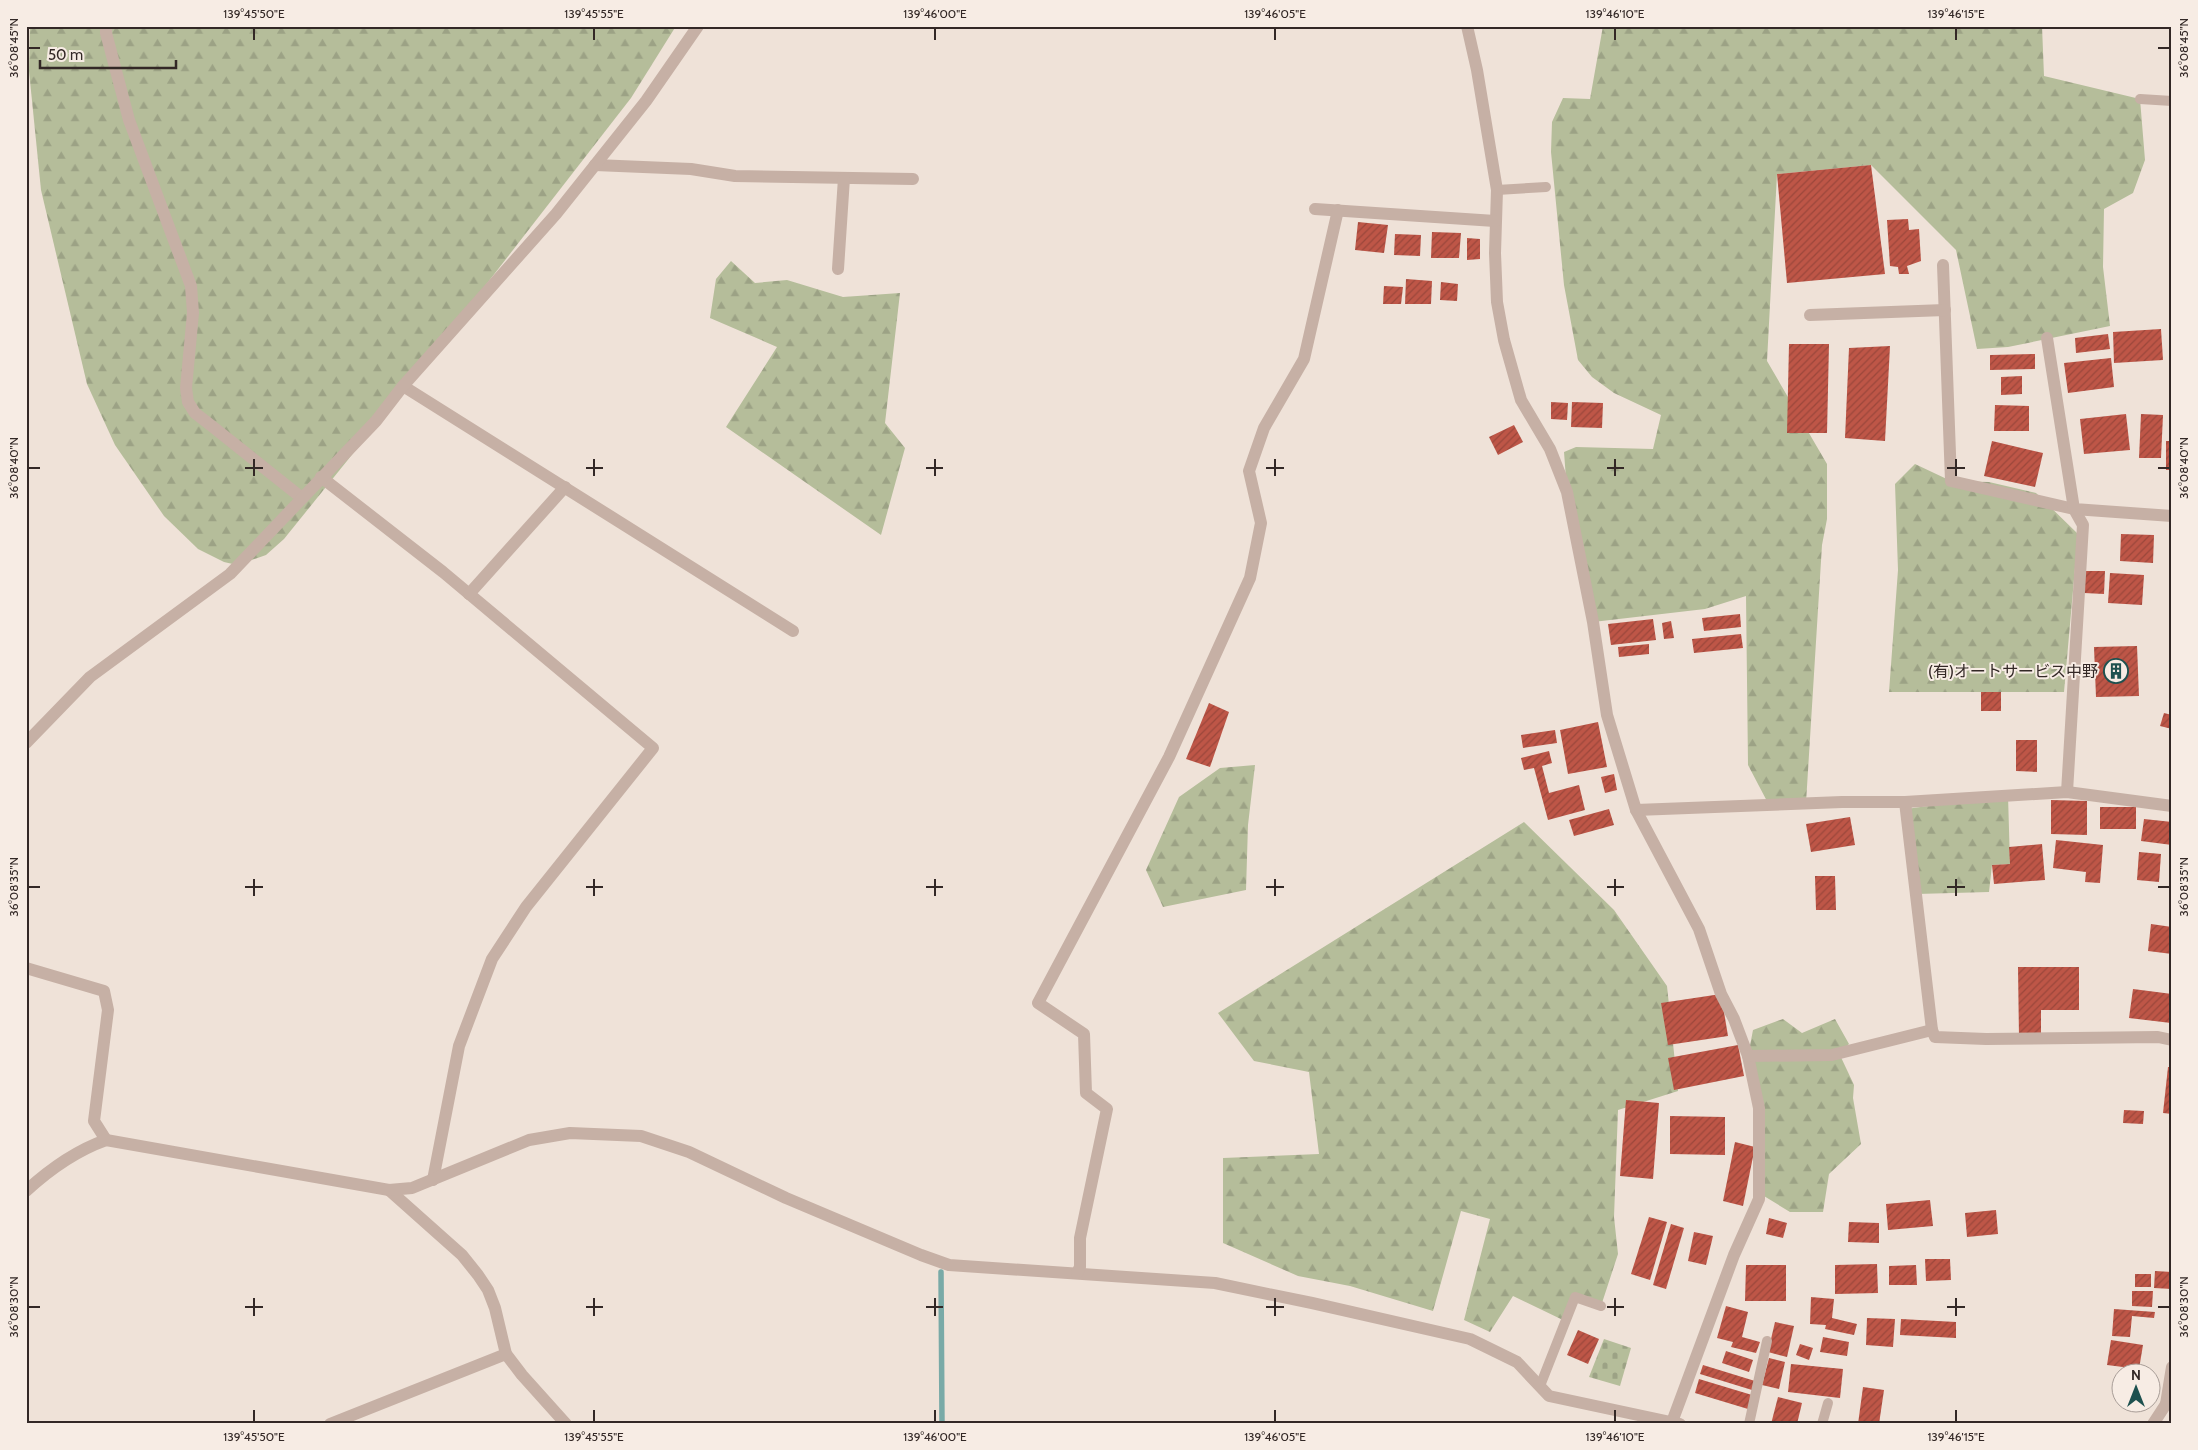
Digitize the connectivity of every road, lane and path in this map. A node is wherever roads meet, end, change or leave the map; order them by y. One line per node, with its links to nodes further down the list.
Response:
1 (106, 26): 22 (street)
2 (698, 26): 6 (street)
3 (1467, 26): 10 (street)
4 (2140, 99): 5 (lane)
5 (2172, 101)
6 (595, 165): 7 (street); 19 (street)
7 (844, 178): 8 (street); 15 (street)
8 (913, 179)
9 (1546, 186): 10 (lane)
10 (1497, 190): 13 (street)
11 (1315, 209): 12 (street)
12 (1338, 210): 13 (street); 40 (street)
13 (1495, 221): 31 (street)
14 (1943, 265): 16 (street)
15 (838, 269)
16 (1945, 310): 17 (street); 23 (street)
17 (1810, 315)
18 (2047, 338): 23 (street)
19 (403, 386): 20 (street); 21 (street)
20 (321, 478): 22 (street); 25 (street)
21 (564, 488): 25 (street); 26 (street)
22 (302, 498): 27 (street)
23 (2074, 509): 24 (street); 28 (street)
24 (2172, 516)
25 (469, 594): 37 (street)
26 (793, 631)
27 (26, 743)
28 (2067, 792): 29 (street); 30 (street)
29 (1906, 802): 31 (street); 33 (street)
30 (2172, 806)
31 (1636, 810): 35 (street)
32 (26, 968): 36 (street)
33 (1932, 1030): 34 (street); 35 (street)
34 (2172, 1040)
35 (1748, 1056): 49 (street)
36 (106, 1140): 38 (street); 39 (street)
37 (433, 1180): 38 (street); 40 (street)
38 (389, 1190): 43 (street)
39 (26, 1191)
40 (1077, 1273): 45 (street)
41 (1601, 1306): 45 (lane)
42 (1767, 1341): 52 (lane)
43 (506, 1354): 50 (street); 51 (street)
44 (2172, 1367): 46 (street)
45 (1540, 1386): 48 (street)
46 (2169, 1400): 54 (street)
47 (1828, 1403): 53 (lane)
48 (1620, 1418): 49 (street)
49 (1676, 1423)
50 (330, 1424)
51 (566, 1424)
52 (1749, 1424)
53 (1822, 1424)
54 (2153, 1424)

